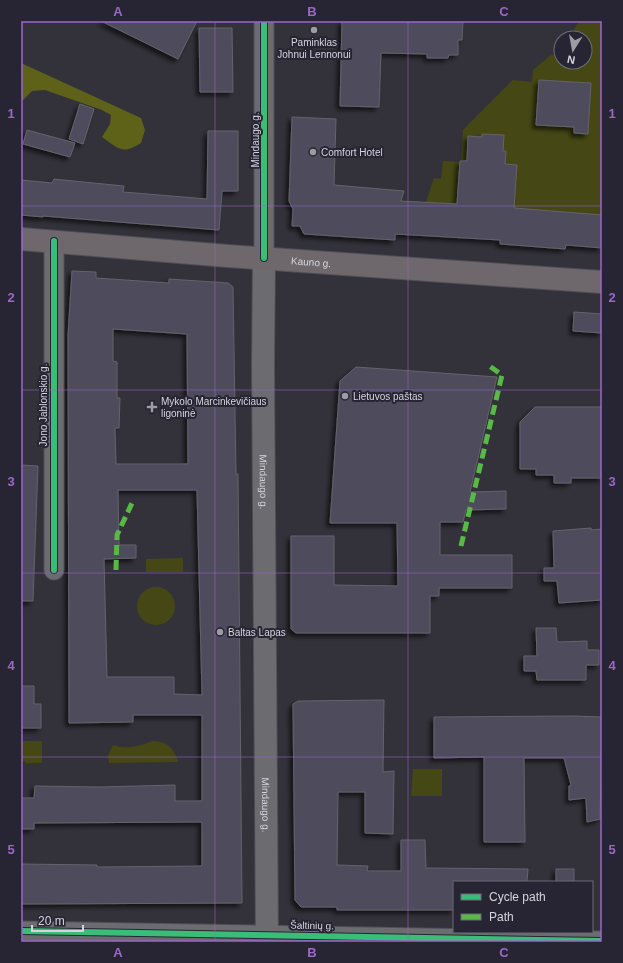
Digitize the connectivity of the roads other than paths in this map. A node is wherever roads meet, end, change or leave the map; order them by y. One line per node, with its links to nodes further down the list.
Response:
1 (264, 21): 4 (street, Mindaugo g.)
2 (21, 239): 3 (main road, Kauno g.)
3 (54, 241): 4 (main road, Kauno g.); 6 (street, Jono Jablonskio g.)
4 (264, 258): 5 (main road, Kauno g.); 8 (main road, Mindaugo g.)
5 (602, 282)
6 (54, 570)
7 (21, 931): 8 (street, Šaltinių g.)
8 (266, 938): 9 (street, Šaltinių g.)
9 (602, 941)

